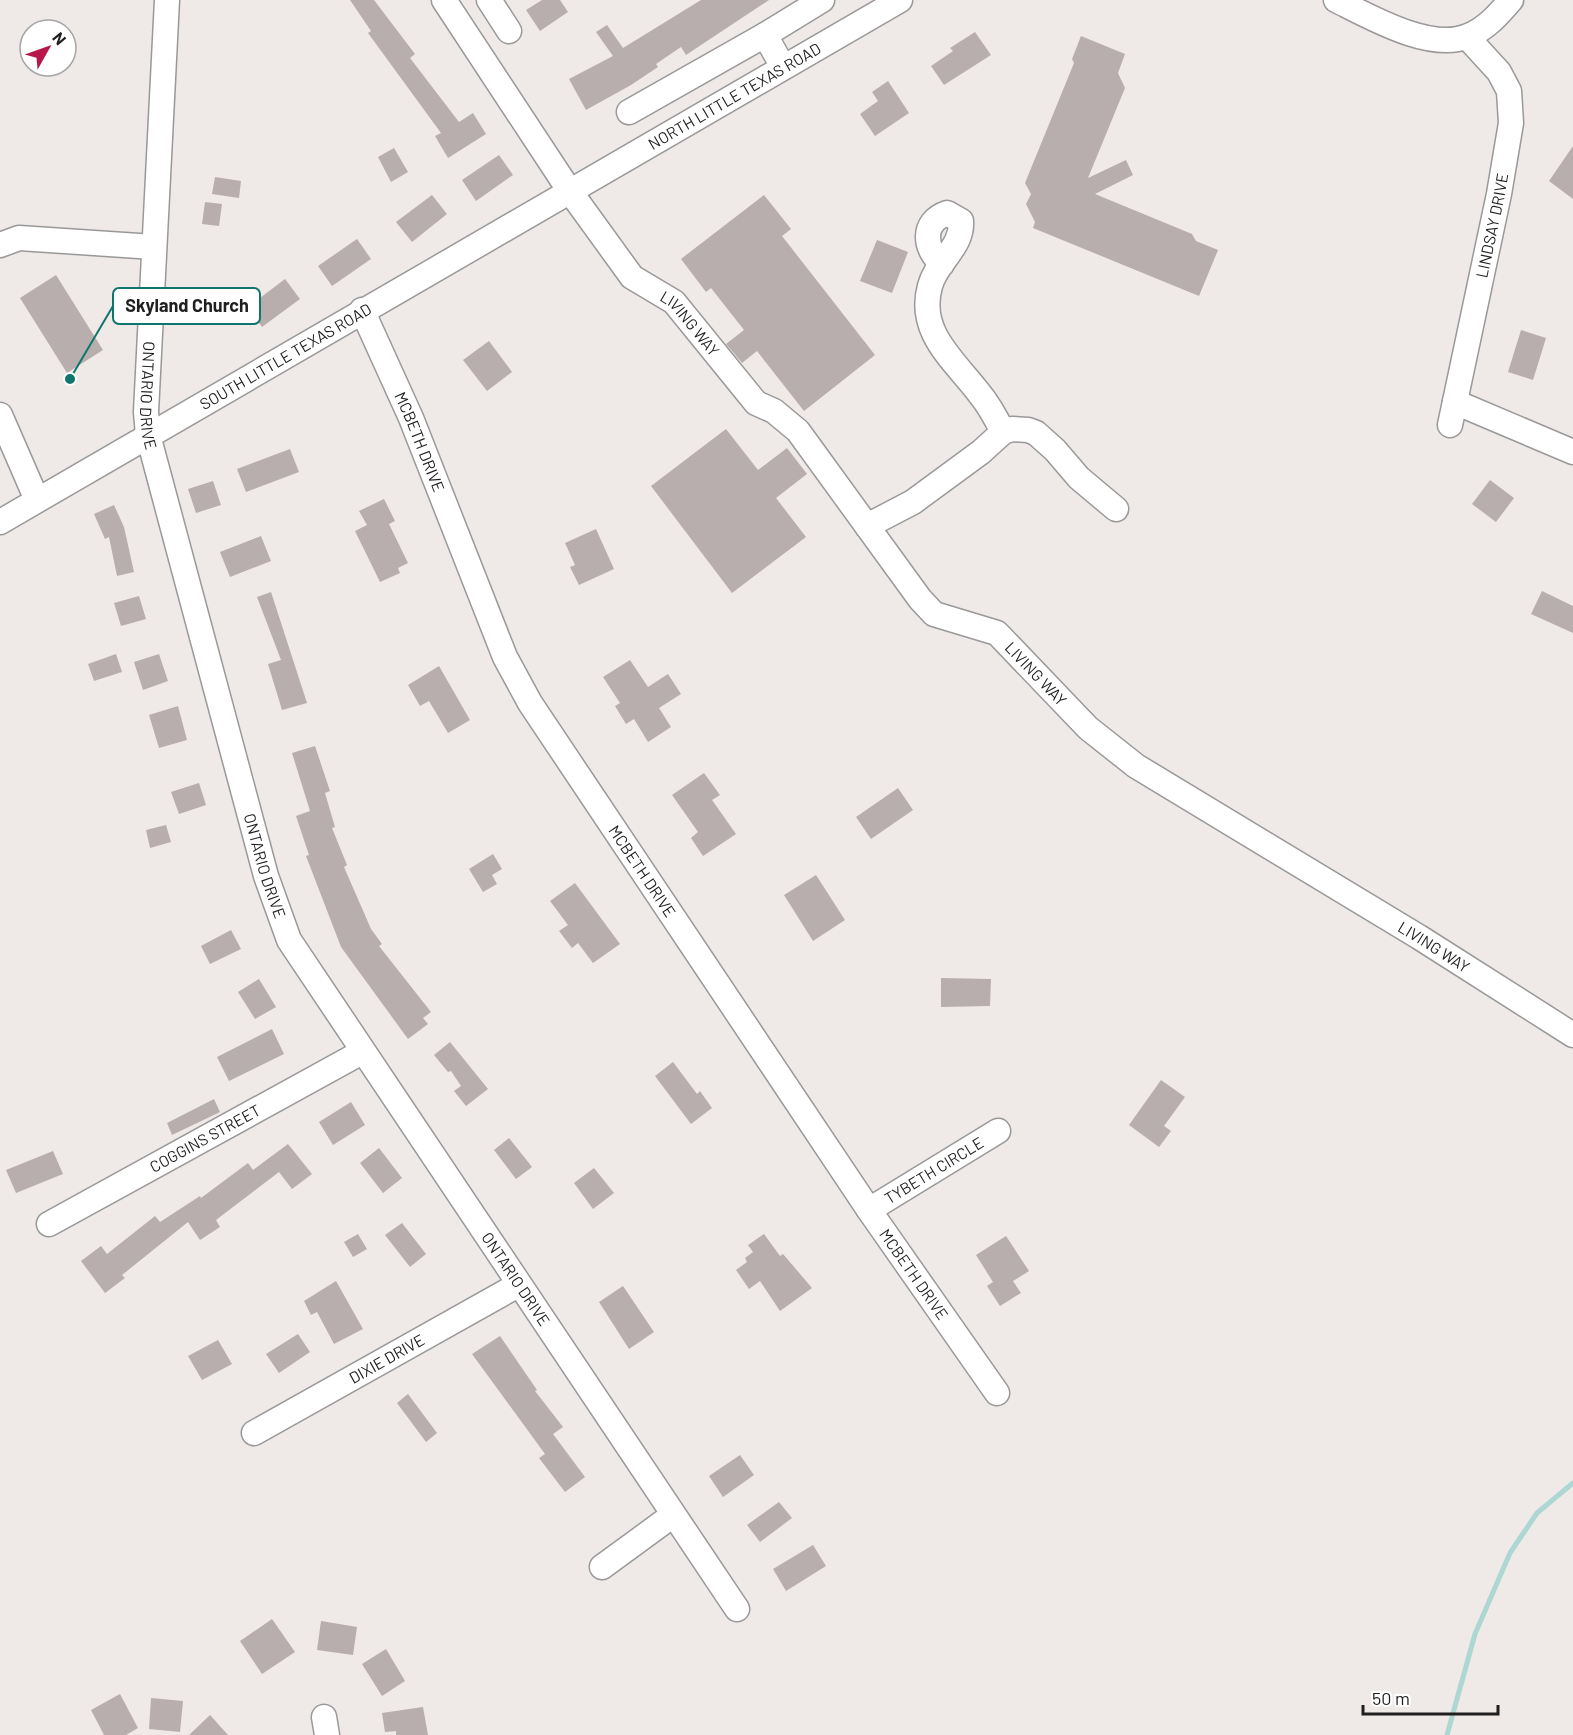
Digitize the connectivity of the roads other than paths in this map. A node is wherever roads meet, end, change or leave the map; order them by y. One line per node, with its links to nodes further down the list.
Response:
1 (167, 0): 15 (street, ONTARIO DRIVE)
2 (444, 0): 13 (street, LIVING WAY)
3 (489, 0): 8 (street)
4 (822, 0): 9 (street)
5 (900, 0): 11 (street, NORTH LITTLE TEXAS ROAD)
6 (1336, 0): 10 (street)
7 (1511, 0): 10 (street)
8 (509, 31)
9 (765, 34): 11 (street); 12 (street)
10 (1467, 37): 21 (street, LINDSAY DRIVE)
11 (783, 67): 13 (street, NORTH LITTLE TEXAS ROAD)
12 (629, 112)
13 (569, 190): 17 (street, SOUTH LITTLE TEXAS ROAD); 25 (street, LIVING WAY)
14 (0, 245): 15 (street)
15 (154, 247): 20 (street, ONTARIO DRIVE)
16 (942, 264): 19 (street)
17 (362, 310): 20 (street, SOUTH LITTLE TEXAS ROAD); 29 (street, MCBETH DRIVE)
18 (0, 415): 22 (street)
19 (1003, 432): 23 (street); 25 (street)
20 (148, 435): 22 (street, SOUTH LITTLE TEXAS ROAD); 27 (street, ONTARIO DRIVE)
21 (1573, 452)
22 (37, 500): 24 (street, SOUTH LITTLE TEXAS ROAD)
23 (1116, 509)
24 (0, 522)
25 (867, 526): 26 (street, LIVING WAY)
26 (1573, 1035)
27 (362, 1052): 30 (street, COGGINS STREET); 31 (street, ONTARIO DRIVE)
28 (998, 1131): 29 (street, TYBETH CIRCLE)
29 (869, 1210): 32 (street, MCBETH DRIVE)
30 (49, 1224)
31 (518, 1285): 33 (street, DIXIE DRIVE); 34 (street, ONTARIO DRIVE)
32 (998, 1393)
33 (254, 1433)
34 (673, 1515): 35 (street); 36 (street, ONTARIO DRIVE)
35 (602, 1567)
36 (737, 1609)

